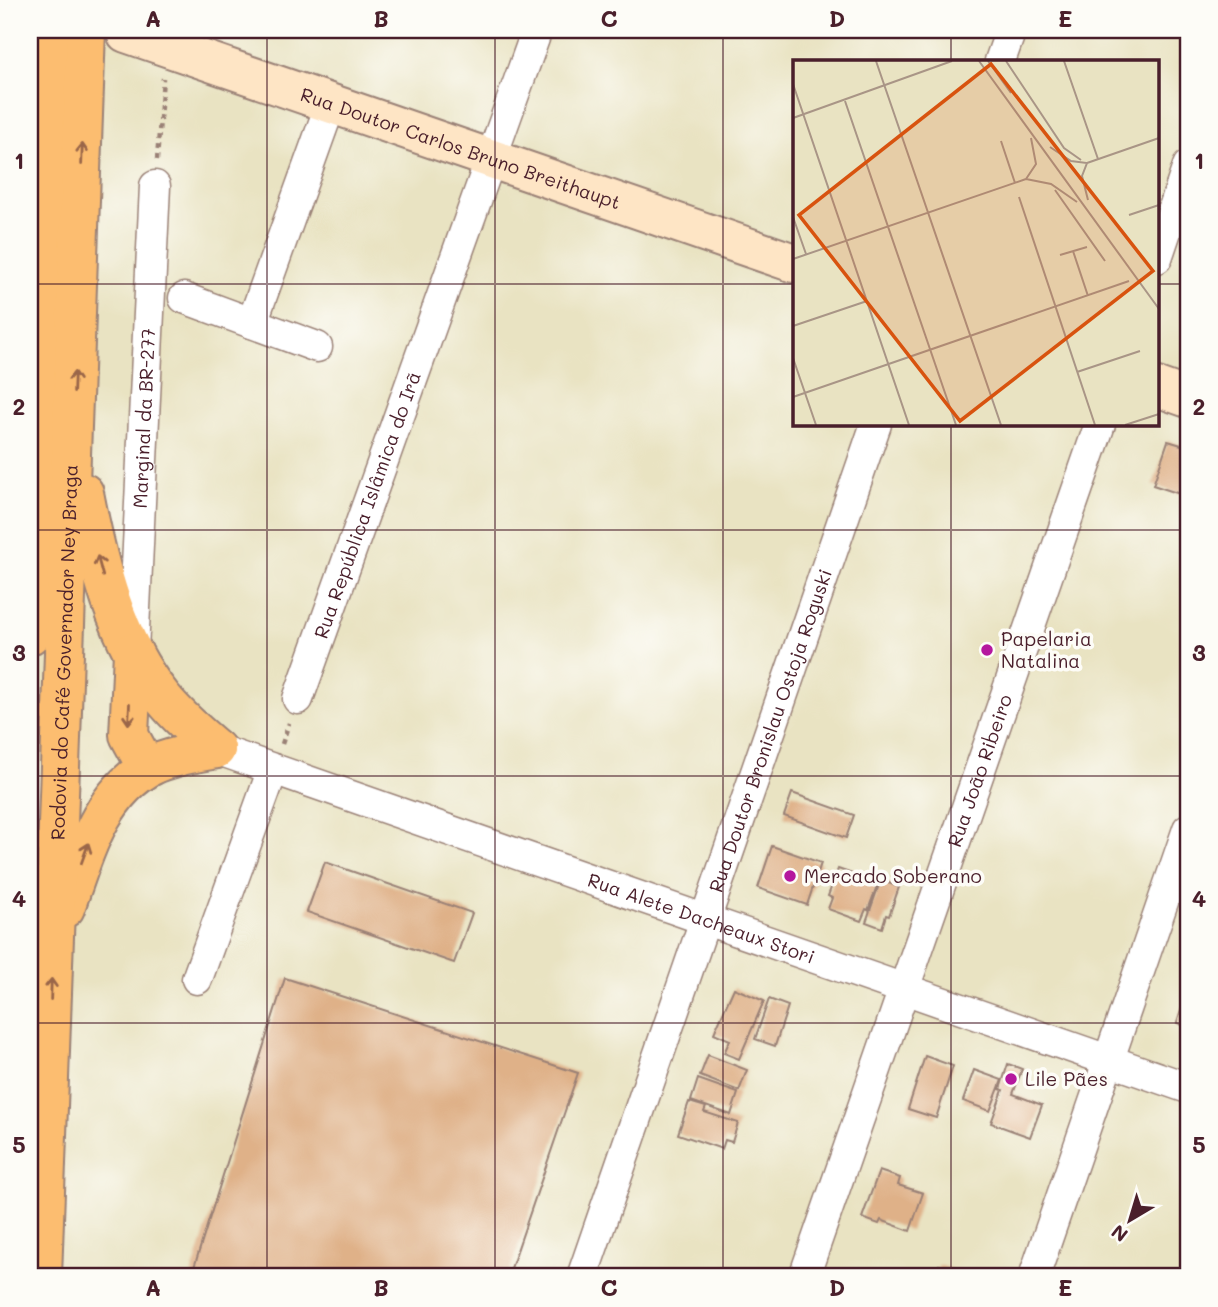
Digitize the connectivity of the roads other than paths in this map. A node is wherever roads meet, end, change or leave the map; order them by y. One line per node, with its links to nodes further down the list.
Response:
1 (51, 30): 21 (highway, Rodovia do Café Governador Ney Braga)
2 (86, 30): 20 (highway, Rodovia do Café Governador Ney Braga, one-way to 2)
3 (537, 30): 8 (street, Rua República Islâmica do Irã)
4 (1011, 30): 6 (street)
5 (126, 33): 7 (main road, Rua Doutor Carlos Bruno Breithaupt)
6 (1000, 60)
7 (331, 103): 8 (main road, Rua Doutor Carlos Bruno Breithaupt); 14 (street)
8 (491, 158): 12 (main road, Rua Doutor Carlos Bruno Breithaupt); 25 (street, Rua República Islâmica do Irã)
9 (1188, 166): 11 (street)
10 (155, 186): 23 (street, Marginal da BR-277)
11 (1158, 255)
12 (793, 263)
13 (184, 298): 14 (street)
14 (252, 323): 15 (street)
15 (317, 346)
16 (1158, 387): 17 (main road)
17 (1188, 398)
18 (876, 425): 30 (street, Rua Doutor Bronislau Ostoja Roguski)
19 (1100, 425): 33 (street, Rua João Ribeiro)
20 (72, 429): 23 (highway, one-way to 20); 31 (highway, Rodovia do Café Governador Ney Braga)
21 (33, 485): 22 (highway, Rodovia do Café Governador Ney Braga)
22 (30, 635)
23 (133, 652): 24 (highway); 27 (highway, one-way to 27)
24 (163, 699): 26 (highway); 27 (highway)
25 (298, 699)
26 (216, 749): 27 (highway); 28 (street, Rua Alete Dacheaux Stori)
27 (153, 765): 31 (highway, one-way to 27)
28 (273, 769): 30 (street, Rua Alete Dacheaux Stori); 32 (street)
29 (1188, 829): 34 (street)
30 (705, 919): 33 (street, Rua Alete Dacheaux Stori); 37 (street, Rua Doutor Bronislau Ostoja Roguski)
31 (53, 940): 36 (highway, Rodovia do Café Governador Ney Braga, one-way to 31)
32 (197, 979)
33 (905, 989): 34 (street, Rua Alete Dacheaux Stori); 38 (street, Rua João Ribeiro)
34 (1109, 1060): 35 (street, Rua Alete Dacheaux Stori); 39 (street)
35 (1188, 1088)
36 (43, 1277)
37 (582, 1277)
38 (804, 1277)
39 (1034, 1277)

